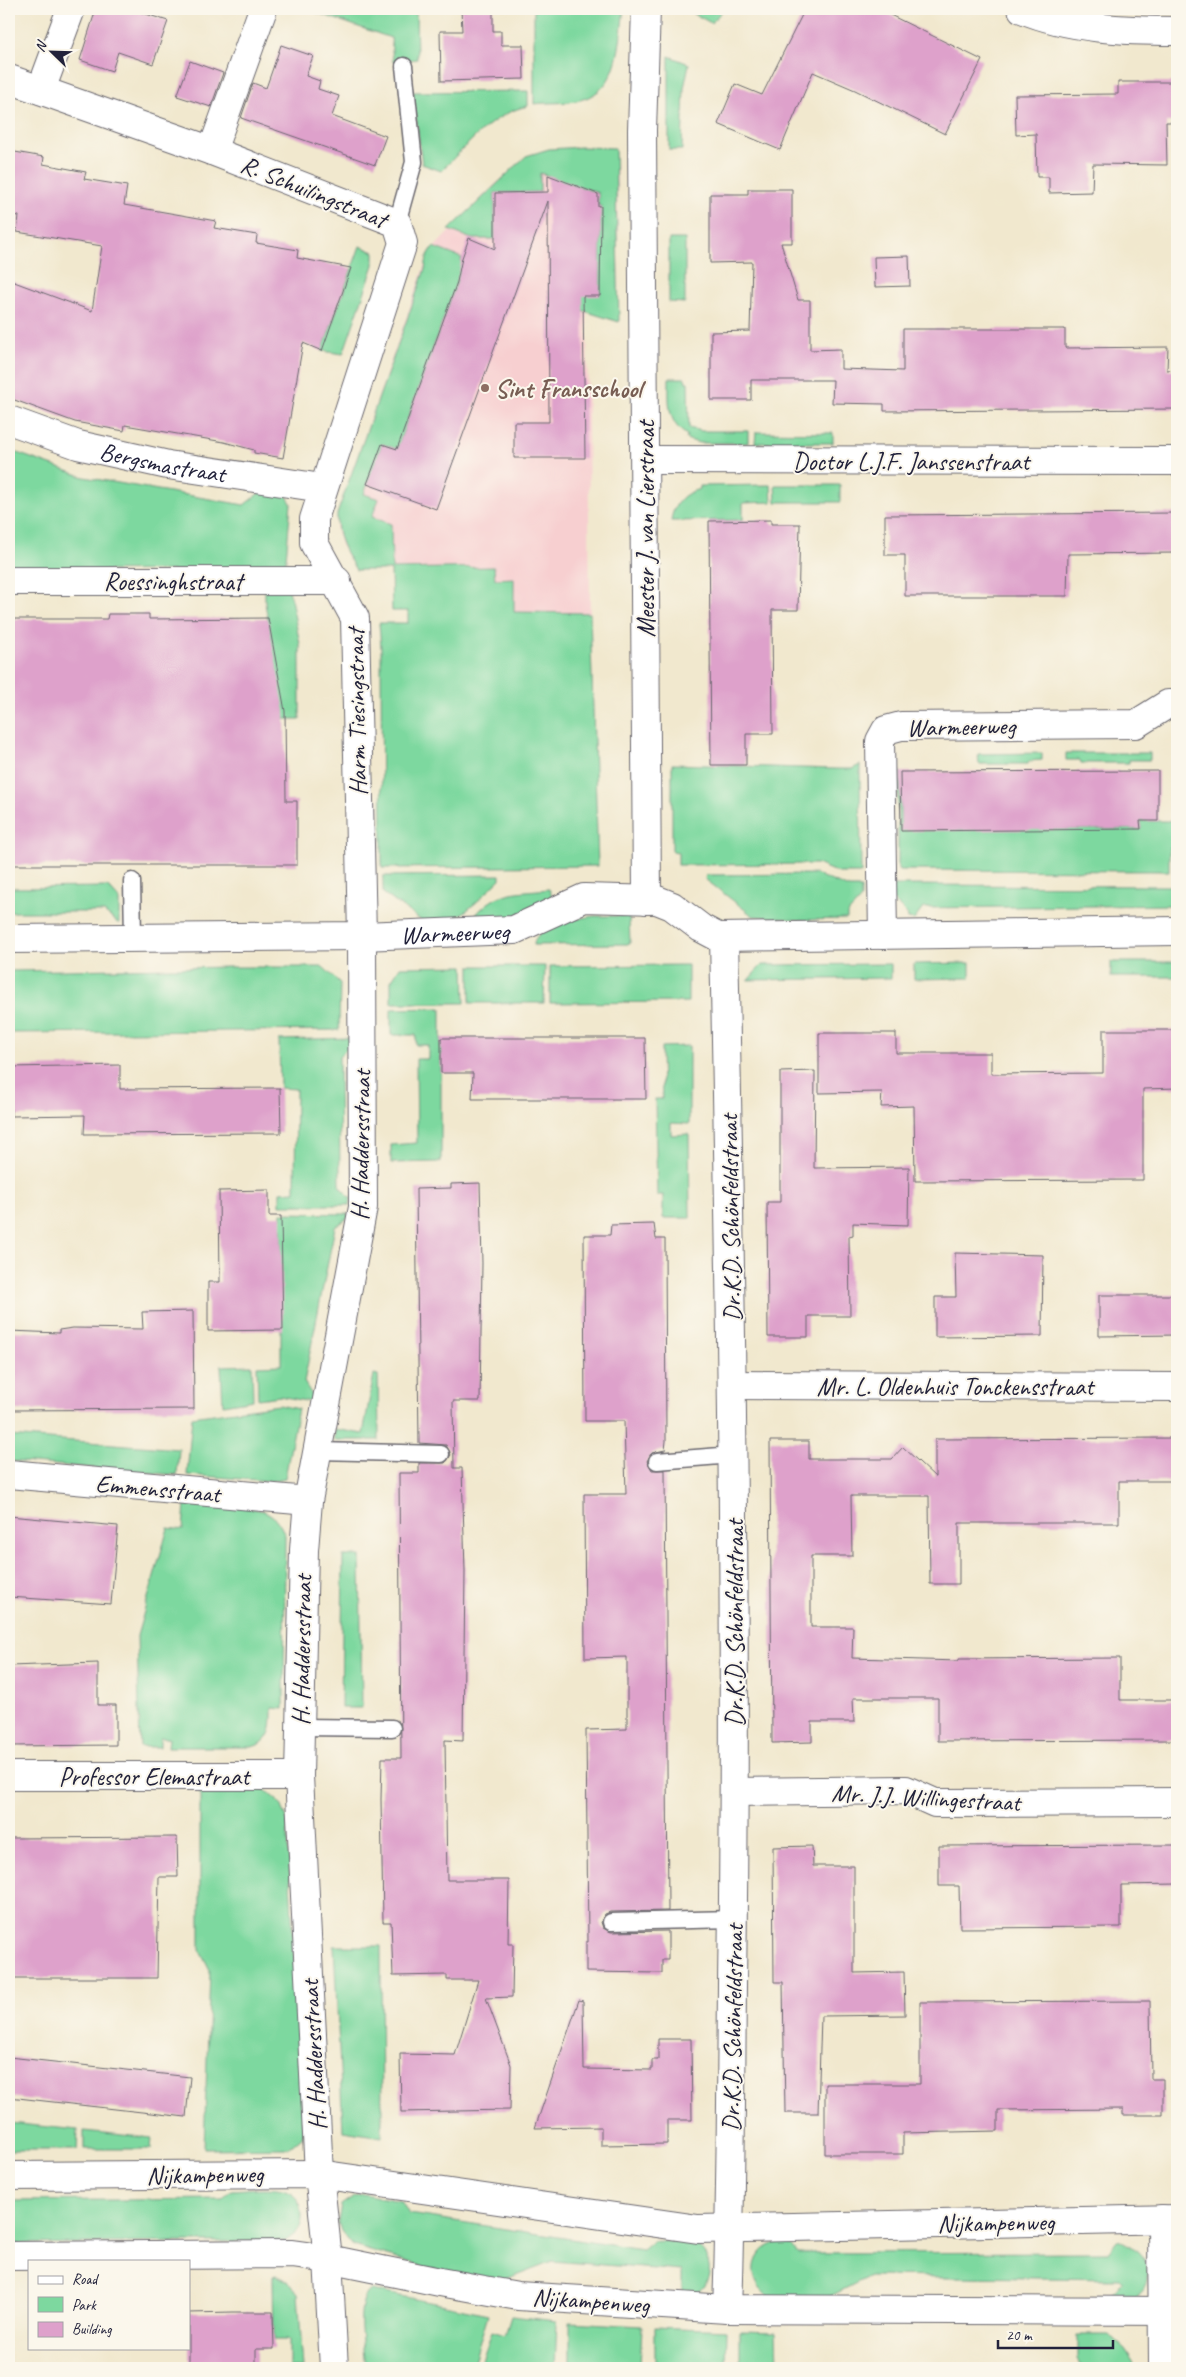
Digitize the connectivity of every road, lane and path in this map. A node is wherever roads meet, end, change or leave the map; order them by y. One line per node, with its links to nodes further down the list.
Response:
1 (71, 9): 8 (street)
2 (263, 9): 9 (street, R. Schuilingstraat)
3 (646, 9): 12 (street, Meester J. van Lierstraat)
4 (1022, 9): 5 (street)
5 (1177, 32)
6 (404, 66): 10 (lane)
7 (9, 79): 8 (street, R. Schuilingstraat)
8 (41, 90): 9 (street, R. Schuilingstraat)
9 (212, 151): 10 (street, R. Schuilingstraat)
10 (400, 233): 14 (street, Harm Tiesingstraat)
11 (9, 420): 14 (street, Bergsmastraat)
12 (645, 460): 13 (street, Doctor L.J.F. Janssenstraat); 19 (street, Meester J. van Lierstraat)
13 (1177, 461)
14 (322, 488): 16 (street, Harm Tiesingstraat)
15 (9, 581): 16 (street, Roessinghstraat)
16 (336, 581): 22 (street, Harm Tiesingstraat)
17 (1177, 704): 21 (street, Warmeerweg)
18 (132, 881): 24 (lane)
19 (647, 900): 22 (street, Warmeerweg); 23 (street, Warmeerweg)
20 (1177, 931): 21 (street, Warmeerweg)
21 (882, 935): 23 (street, Warmeerweg)
22 (362, 936): 24 (street, Warmeerweg); 28 (street, H. Haddersstraat)
23 (724, 937): 26 (street, Dr.K.D. Schönfeldstraat)
24 (133, 938): 25 (street, Warmeerweg)
25 (9, 939)
26 (733, 1385): 27 (street, Mr. L. Oldenhuis Tonckensstraat); 30 (street, Dr.K.D. Schönfeldstraat)
27 (1177, 1387)
28 (318, 1451): 29 (lane); 33 (street, H. Haddersstraat)
29 (441, 1454)
30 (733, 1456): 31 (lane); 38 (street, Dr.K.D. Schönfeldstraat)
31 (656, 1461)
32 (9, 1474): 33 (street, Emmensstraat)
33 (308, 1501): 34 (street, H. Haddersstraat)
34 (300, 1728): 35 (lane); 37 (street, H. Haddersstraat)
35 (392, 1728)
36 (9, 1776): 37 (street, Professor Elemastraat)
37 (299, 1776): 42 (street, H. Haddersstraat)
38 (735, 1792): 39 (street, Mr. J.J. Willingestraat); 40 (street, Dr.K.D. Schönfeldstraat)
39 (1177, 1802)
40 (733, 1919): 41 (lane); 45 (street, Dr.K.D. Schönfeldstraat)
41 (611, 1922)
42 (319, 2174): 43 (street, Nijkampenweg); 45 (street, Nijkampenweg); 47 (street, H. Haddersstraat)
43 (9, 2176)
44 (1170, 2219): 45 (street, Nijkampenweg); 49 (street)
45 (730, 2226): 48 (street, Dr.K.D. Schönfeldstraat)
46 (9, 2256): 47 (street, Nijkampenweg)
47 (328, 2259): 48 (street, Nijkampenweg); 50 (street, H. Haddersstraat)
48 (727, 2309): 49 (street, Nijkampenweg)
49 (1170, 2311): 51 (street)
50 (334, 2368)
51 (1163, 2368)

